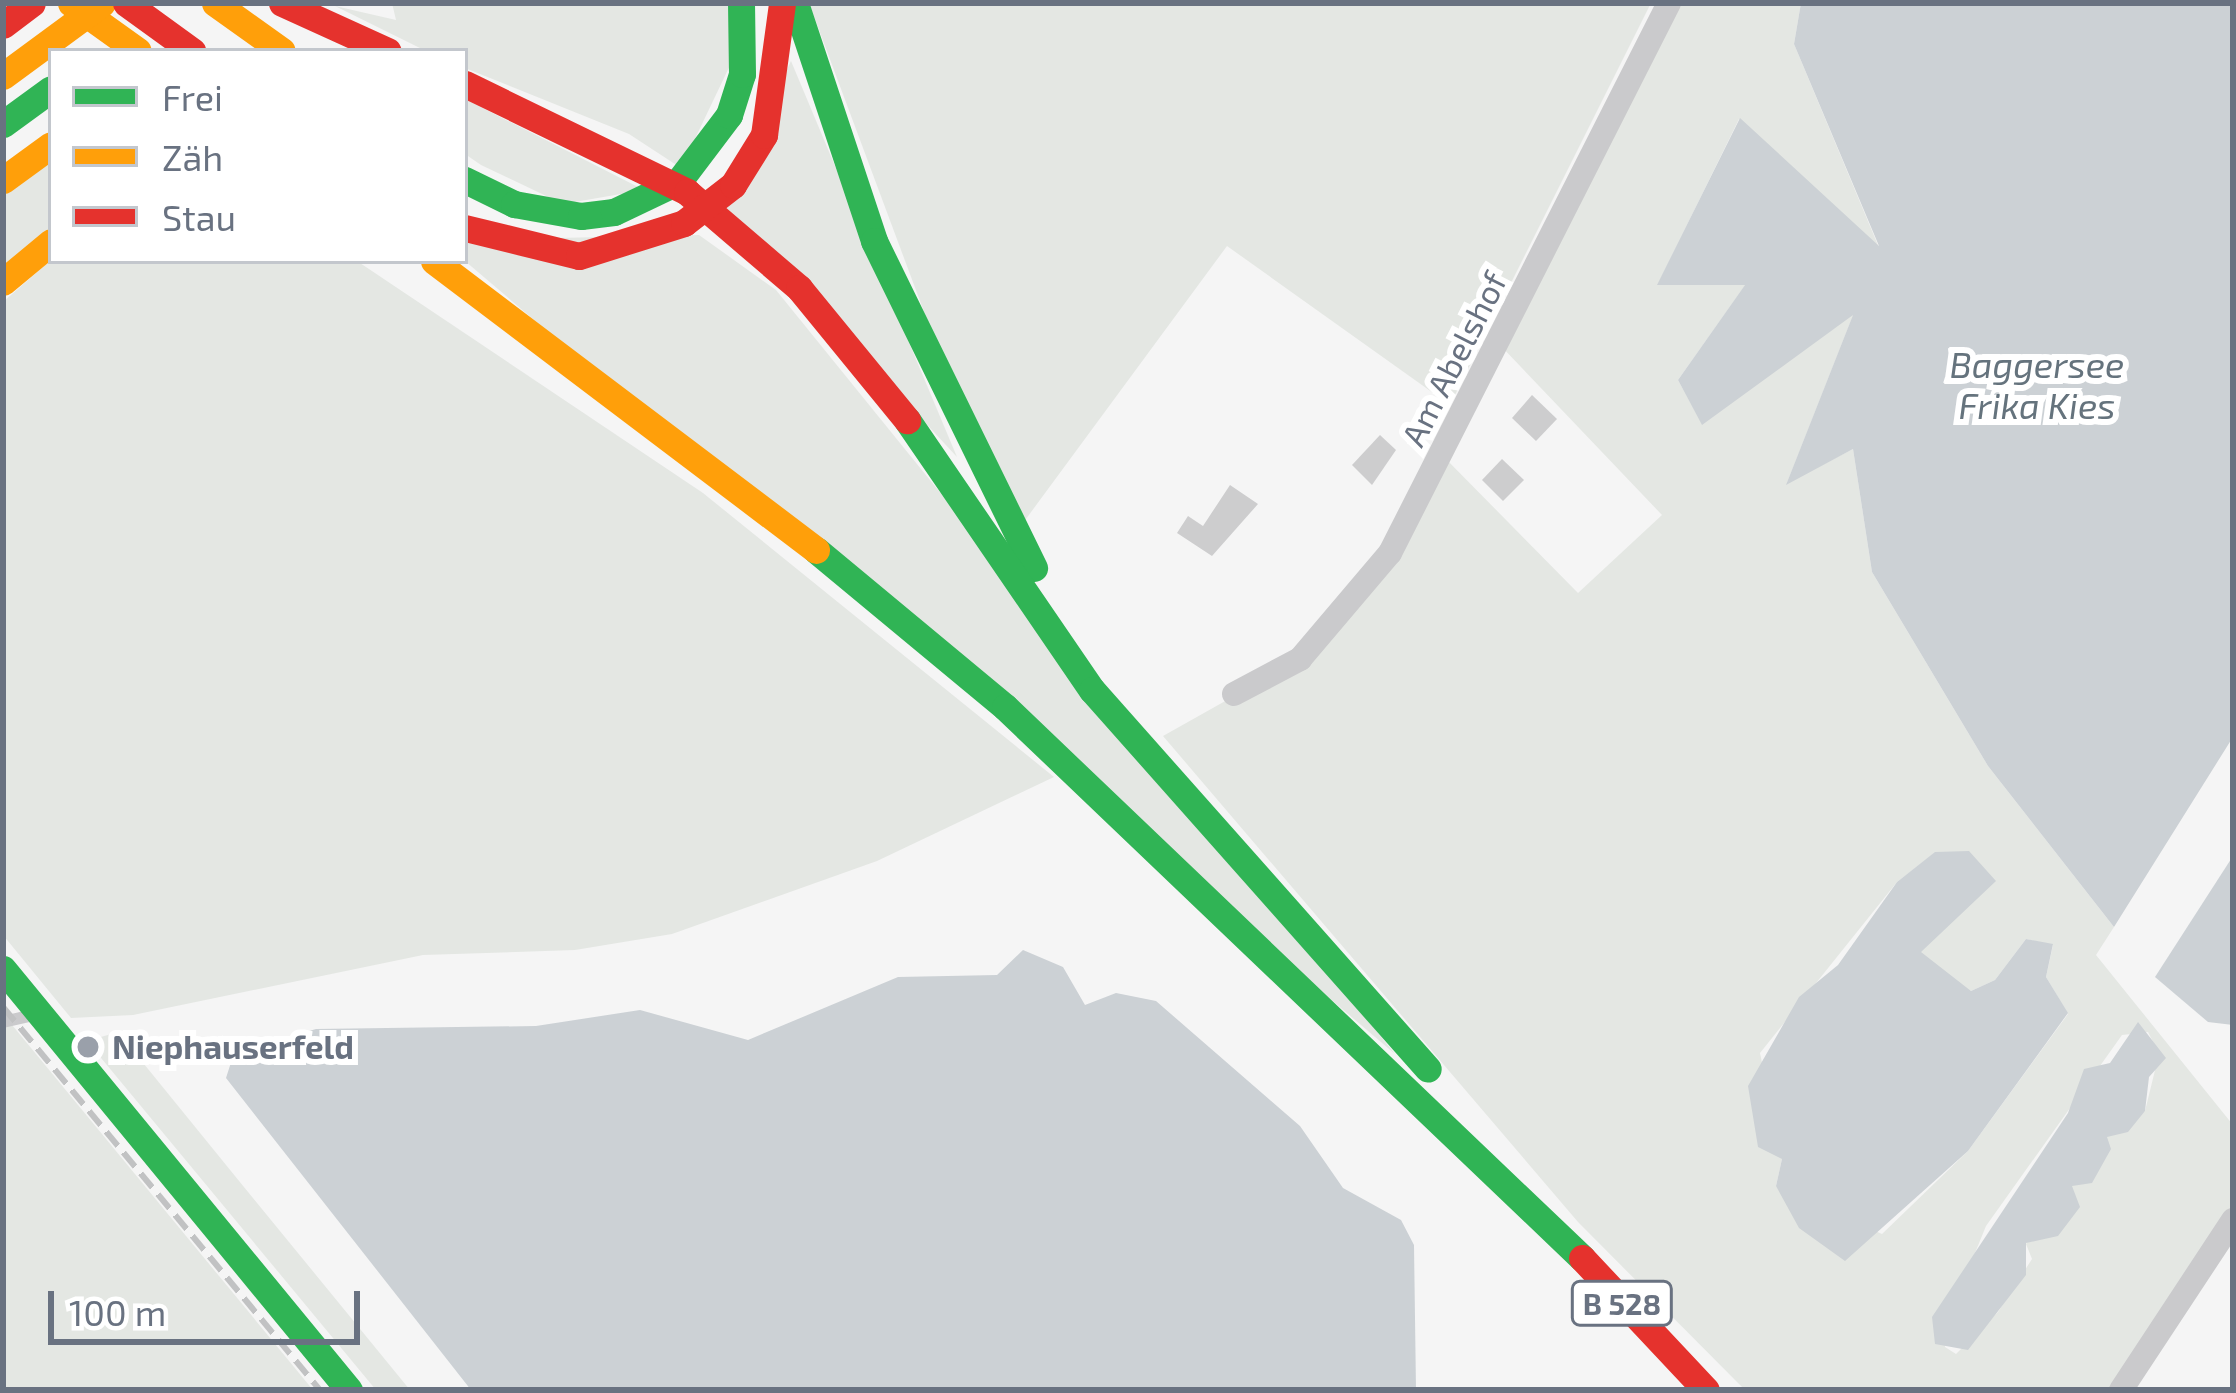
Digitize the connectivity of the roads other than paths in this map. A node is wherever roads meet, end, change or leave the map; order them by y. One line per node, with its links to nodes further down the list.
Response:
1 (32, 3): 13 (main road)
2 (102, 3): 12 (main road)
3 (126, 3): 17 (main road)
4 (166, 3): 14 (main road)
5 (215, 3): 18 (main road)
6 (239, 3): 16 (main road)
7 (282, 3): 19 (main road)
8 (741, 3): 26 (main road)
9 (782, 3): 27 (main road)
10 (795, 3): 32 (main road)
11 (1670, 3): 31 (street, Am Abelshof)
12 (70, 16): 15 (main road); 20 (main road)
13 (3, 26)
14 (108, 48)
15 (132, 48)
16 (181, 48)
17 (188, 48)
18 (278, 48)
19 (381, 48)
20 (3, 76)
21 (468, 85): 32 (main road)
22 (48, 91): 23 (main road)
23 (3, 124)
24 (48, 147): 25 (main road)
25 (3, 180)
26 (468, 181)
27 (468, 229)
28 (48, 244): 30 (main road)
29 (438, 264): 36 (main road)
30 (3, 282)
31 (1234, 694)
32 (1198, 808): 36 (main road)
33 (3, 969): 34 (main road)
34 (40, 1013): 35 (lane); 38 (main road)
35 (3, 1022)
36 (1540, 1214): 39 (main road, B 528)
37 (2233, 1220): 40 (street)
38 (349, 1390)
39 (1706, 1390)
40 (2121, 1390)

